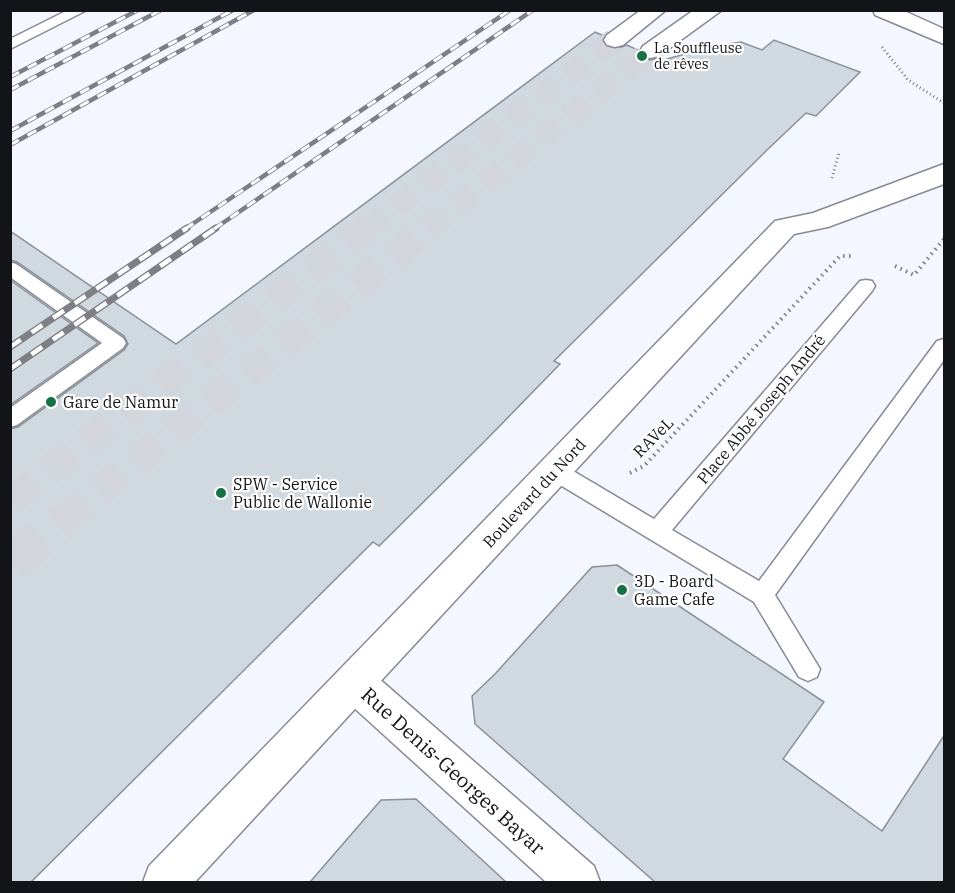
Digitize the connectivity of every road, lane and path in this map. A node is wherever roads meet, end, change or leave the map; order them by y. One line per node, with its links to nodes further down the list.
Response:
1 (80, 10): 8 (lane)
2 (656, 10): 6 (street)
3 (712, 10): 9 (street)
4 (884, 10): 5 (street)
5 (945, 37)
6 (615, 40)
7 (877, 41): 10 (path)
8 (10, 45)
9 (651, 51)
10 (945, 103)
11 (945, 172): 19 (street, Boulevard du Nord)
12 (945, 239): 14 (path)
13 (861, 256): 20 (path, RAVeL)
14 (893, 265)
15 (10, 268): 18 (lane)
16 (866, 286): 21 (lane, Place Abbé Joseph André)
17 (945, 346): 22 (lane)
18 (10, 419)
19 (555, 471): 20 (lane); 24 (street, Boulevard du Nord)
20 (591, 493): 21 (lane)
21 (657, 532): 22 (lane)
22 (762, 595): 23 (lane)
23 (808, 669)
24 (355, 683): 25 (street, Boulevard du Nord); 26 (street, Rue Denis-Georges Bayar)
25 (165, 882)
26 (578, 882)

